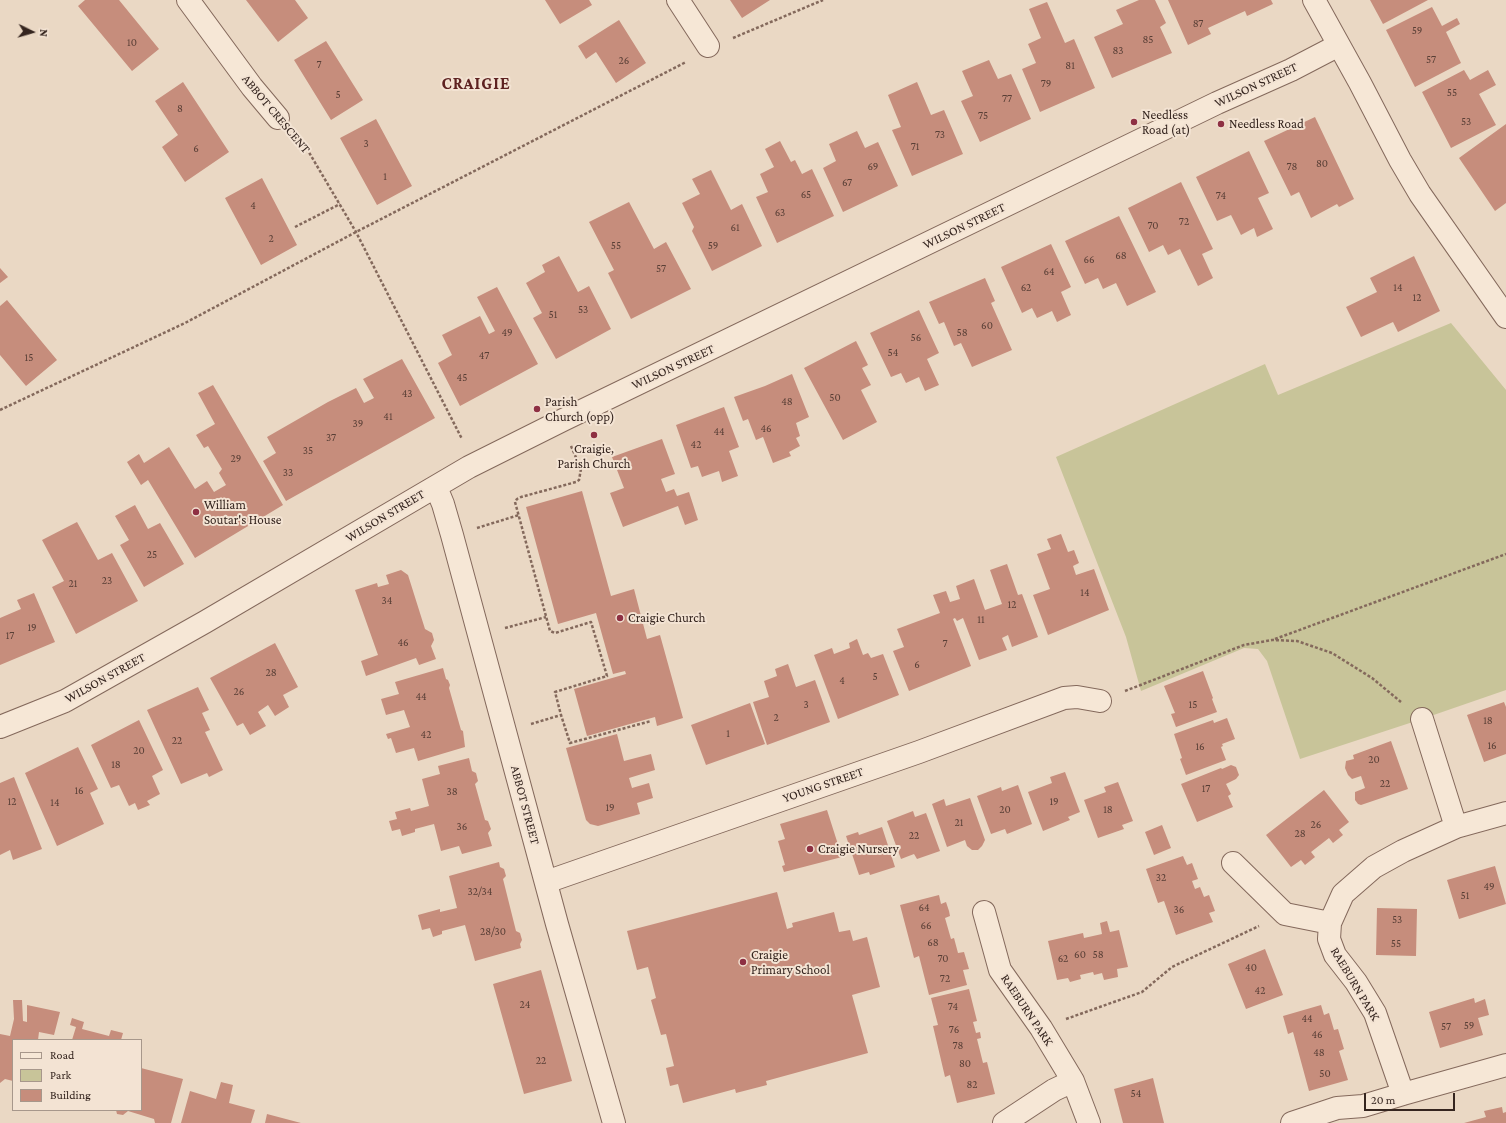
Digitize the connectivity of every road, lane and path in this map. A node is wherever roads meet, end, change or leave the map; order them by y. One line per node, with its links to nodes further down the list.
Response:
1 (188, 0): 7 (street, ABBOT CRESCENT)
2 (678, 0): 6 (street)
3 (822, 0): 6 (path)
4 (1314, 0): 5 (street)
5 (1339, 45): 11 (street); 13 (street, WILSON STREET)
6 (708, 46): 10 (path)
7 (278, 118): 8 (path, ABBOT CRESCENT)
8 (340, 204): 9 (path); 10 (path, ABBOT CRESCENT)
9 (295, 227)
10 (356, 232): 12 (path); 14 (path, ABBOT CRESCENT)
11 (1506, 317)
12 (0, 410)
13 (561, 421): 14 (street, WILSON STREET); 16 (path)
14 (475, 465): 15 (street, WILSON STREET)
15 (436, 487): 17 (street, ABBOT STREET); 27 (street, WILSON STREET)
16 (519, 515): 17 (path); 19 (path)
17 (452, 535): 31 (street, ABBOT STREET)
18 (1506, 554): 21 (path)
19 (546, 617): 20 (path); 23 (path)
20 (512, 626)
21 (1272, 640): 22 (path); 24 (path)
22 (1100, 701): 31 (street, YOUNG STREET)
23 (561, 715): 25 (path); 26 (path)
24 (1422, 719): 29 (street)
25 (651, 721)
26 (539, 722)
27 (0, 727)
28 (1506, 813): 29 (street, RAEBURN PARK)
29 (1456, 827): 34 (street, RAEBURN PARK)
30 (1233, 863): 33 (street)
31 (546, 882): 39 (street, ABBOT STREET)
32 (984, 912): 35 (street, RAEBURN PARK)
33 (1285, 914): 34 (street); 35 (path)
34 (1330, 923): 38 (street, RAEBURN PARK)
35 (1041, 1028): 37 (street, RAEBURN PARK)
36 (1506, 1065): 38 (street)
37 (1073, 1081): 40 (street); 41 (street, RAEBURN PARK)
38 (1403, 1094): 42 (street)
39 (614, 1123)
40 (1004, 1123)
41 (1089, 1123)
42 (1292, 1123)

